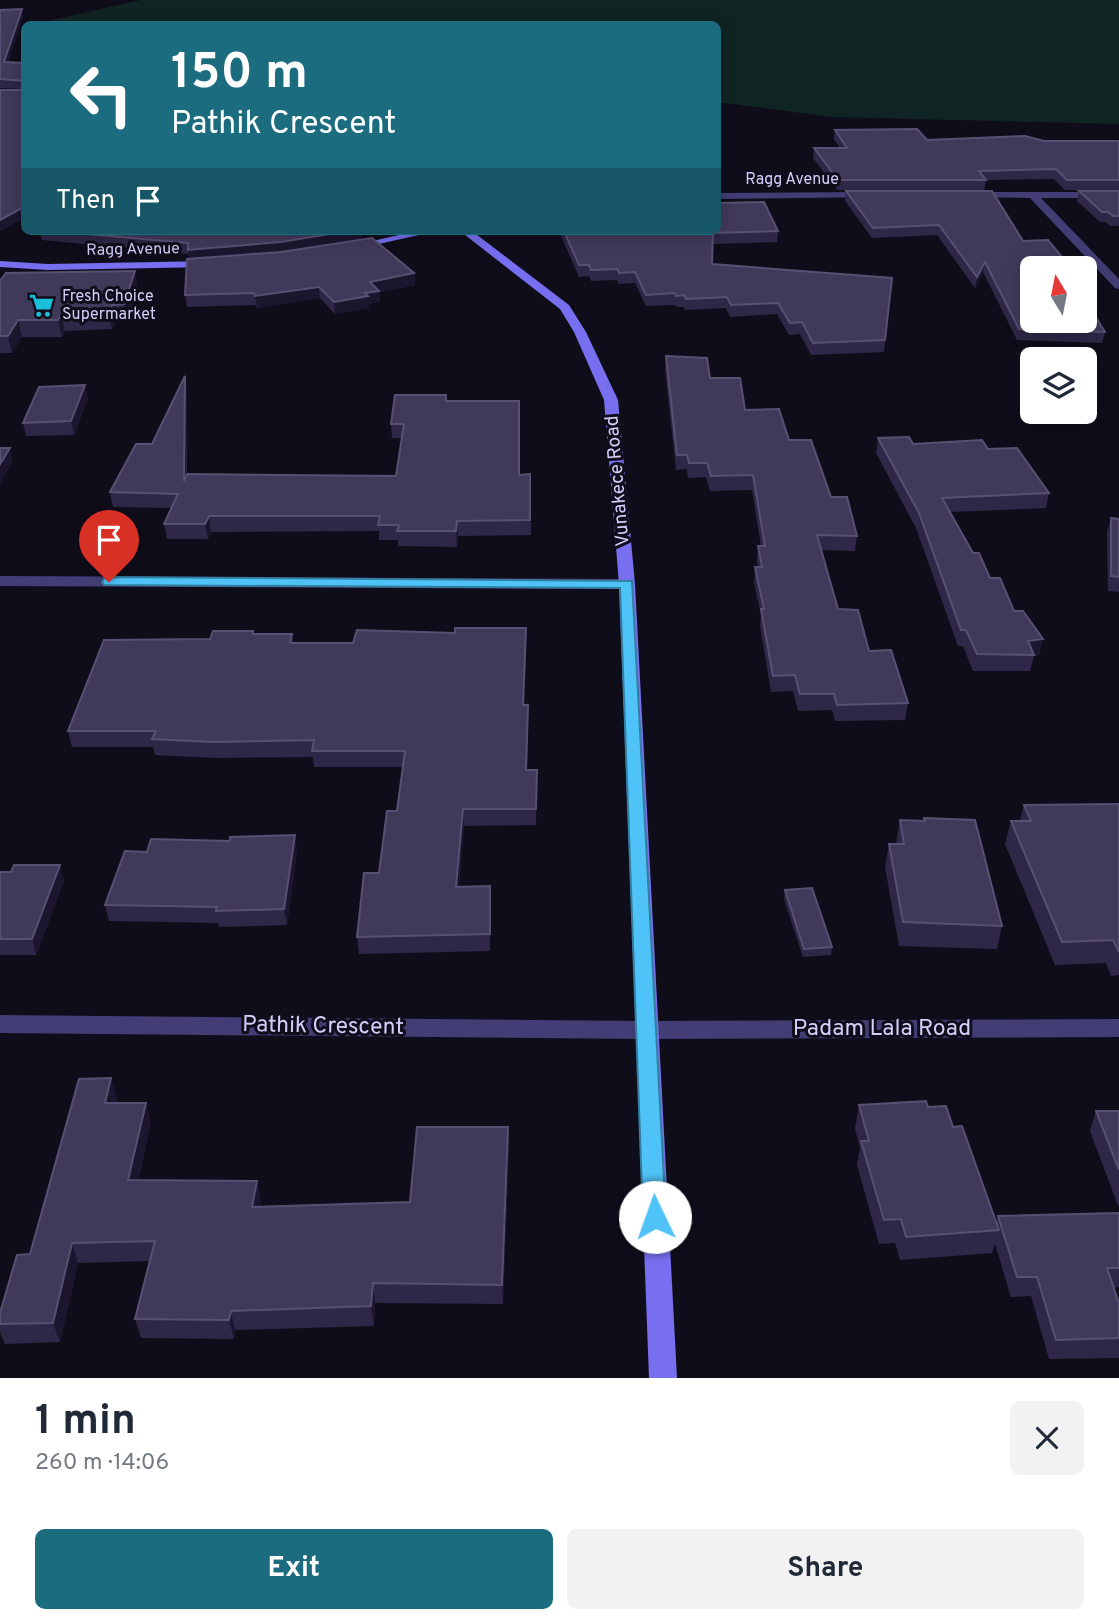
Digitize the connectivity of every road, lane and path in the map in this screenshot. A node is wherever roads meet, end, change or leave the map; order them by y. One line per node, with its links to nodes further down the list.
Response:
1 (722, 195): 2 (street, Ragg Avenue)
2 (877, 195)
3 (956, 195): 4 (street)
4 (1034, 195): 5 (street); 11 (street)
5 (1119, 195)
6 (412, 235): 8 (main road)
7 (470, 235): 13 (main road, Vunakece Road)
8 (347, 248)
9 (224, 263): 10 (main road, Ragg Avenue)
10 (0, 264)
11 (1119, 286)
12 (0, 581): 13 (street)
13 (627, 584): 16 (main road, Vunakece Road)
14 (0, 1024): 16 (street, Pathik Crescent)
15 (1119, 1028): 16 (street, Padam Lala Road)
16 (645, 1030): 17 (main road, Vunakece Road)
17 (663, 1378)

